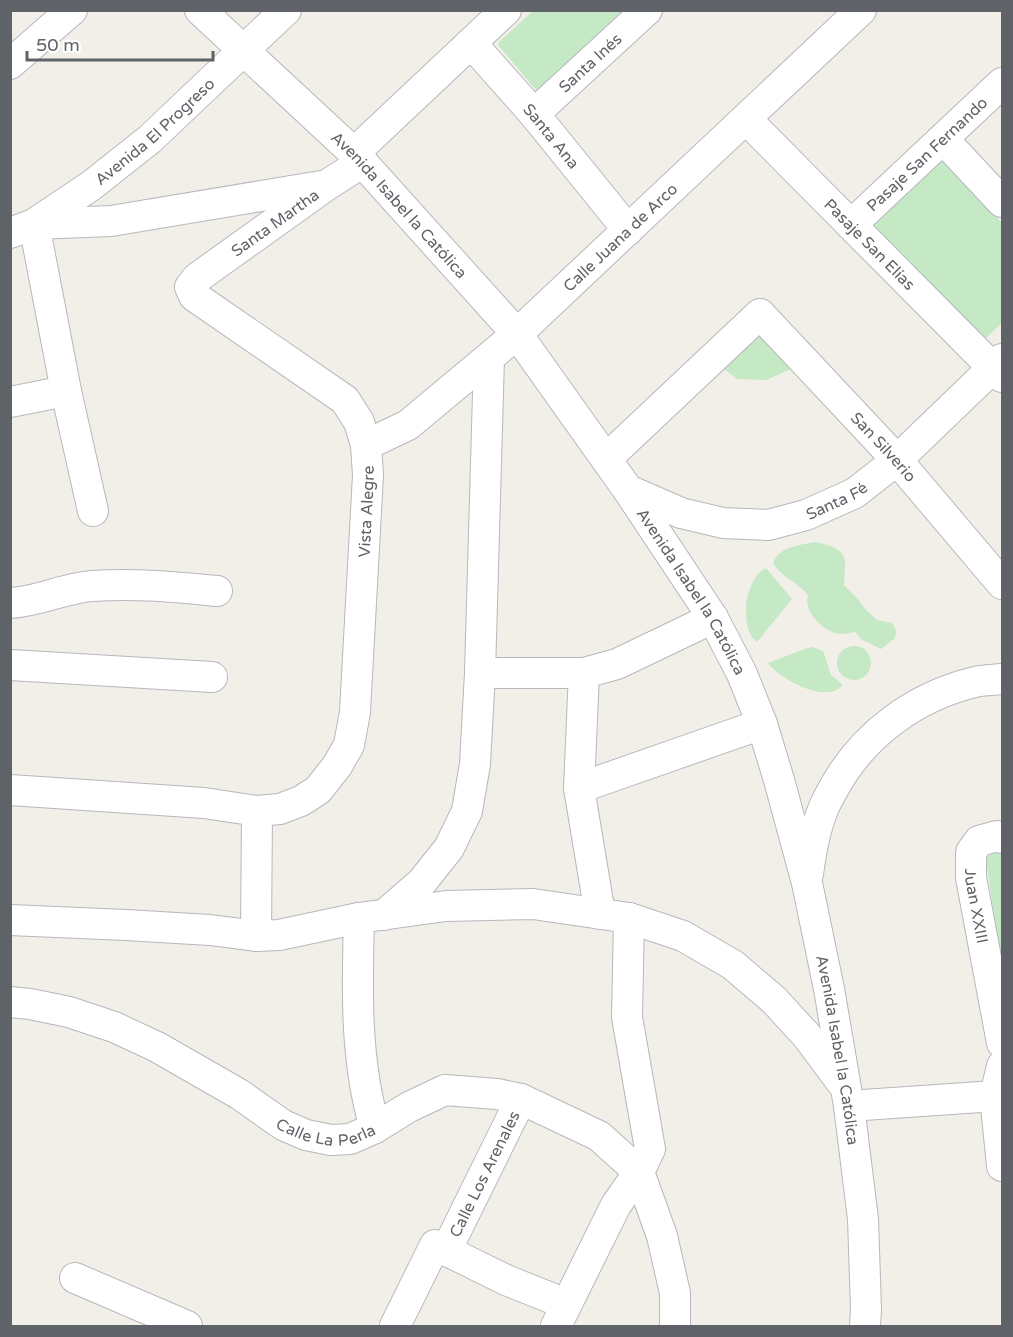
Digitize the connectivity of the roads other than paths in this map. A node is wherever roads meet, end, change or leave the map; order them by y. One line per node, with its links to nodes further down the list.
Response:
1 (72, 10): 9 (street)
2 (200, 10): 8 (street, Avenida Isabel la Católica)
3 (286, 10): 8 (street, Avenida El Progreso)
4 (506, 10): 7 (street, Santa Martha)
5 (861, 10): 12 (street, Calle Juana de Arco)
6 (638, 13): 11 (street, Santa Inés)
7 (471, 43): 11 (street, Santa Ana); 14 (street, Santa Martha)
8 (243, 51): 14 (street, Avenida Isabel la Católica); 18 (street, Avenida El Progreso)
9 (13, 58)
10 (1002, 83): 13 (street, Pasaje San Fernando)
11 (534, 114): 19 (street, Santa Ana)
12 (746, 119): 17 (street, Pasaje San Elías); 19 (street, Calle Juana de Arco)
13 (942, 139): 16 (street); 17 (street, Pasaje San Fernando)
14 (359, 158): 15 (street, Santa Martha); 21 (street, Avenida Isabel la Católica)
15 (327, 184): 18 (street); 20 (street, Santa Martha)
16 (1002, 202)
17 (851, 225): 23 (street, Pasaje San Elías)
18 (22, 228): 24 (street)
19 (628, 230): 21 (street, Calle Juana de Arco)
20 (190, 287): 26 (street, Vista Alegre)
21 (517, 334): 22 (street, Calle Juana de Arco); 27 (street, Avenida Isabel la Católica)
22 (489, 358): 26 (street, Calle Juana de Arco); 36 (street)
23 (999, 368): 28 (street, Santa Fé)
24 (66, 391): 25 (street); 30 (street)
25 (10, 402)
26 (366, 445): 43 (street, Vista Alegre)
27 (606, 459): 28 (street, San Silverio); 29 (street, Avenida Isabel la Católica)
28 (897, 460): 29 (street, Santa Fé); 31 (street, San Silverio)
29 (628, 490): 34 (street, Avenida Isabel la Católica)
30 (93, 511)
31 (1002, 584)
32 (218, 591): 33 (street)
33 (10, 603)
34 (712, 618): 37 (street); 40 (street, Avenida Isabel la Católica)
35 (10, 665): 38 (street)
36 (480, 673): 37 (street); 47 (street)
37 (584, 673): 41 (street)
38 (212, 677)
39 (1002, 679): 45 (street)
40 (762, 724): 41 (street); 45 (street, Avenida Isabel la Católica)
41 (579, 788): 46 (street)
42 (10, 790): 43 (street)
43 (257, 811): 49 (street)
44 (991, 839): 51 (street, Juan XXIII)
45 (807, 883): 53 (street, Avenida Isabel la Católica)
46 (614, 916): 47 (street); 53 (street); 58 (street)
47 (371, 917): 49 (street); 56 (street)
48 (10, 920): 49 (street)
49 (256, 936)
50 (10, 1002): 56 (street, Calle La Perla)
51 (1002, 1043)
52 (1002, 1066): 54 (street)
53 (848, 1097): 54 (street); 65 (street, Avenida Isabel la Católica)
54 (999, 1098): 57 (street)
55 (520, 1099): 56 (street, Calle La Perla); 58 (street, Calle La Perla); 59 (street, Calle Los Arenales)
56 (375, 1128)
57 (1002, 1166)
58 (639, 1172): 61 (street); 64 (street)
59 (441, 1248): 61 (street); 63 (street, Calle Los Arenales)
60 (75, 1278): 62 (street)
61 (561, 1315)
62 (187, 1326)
63 (395, 1326)
64 (675, 1326)
65 (865, 1326)

